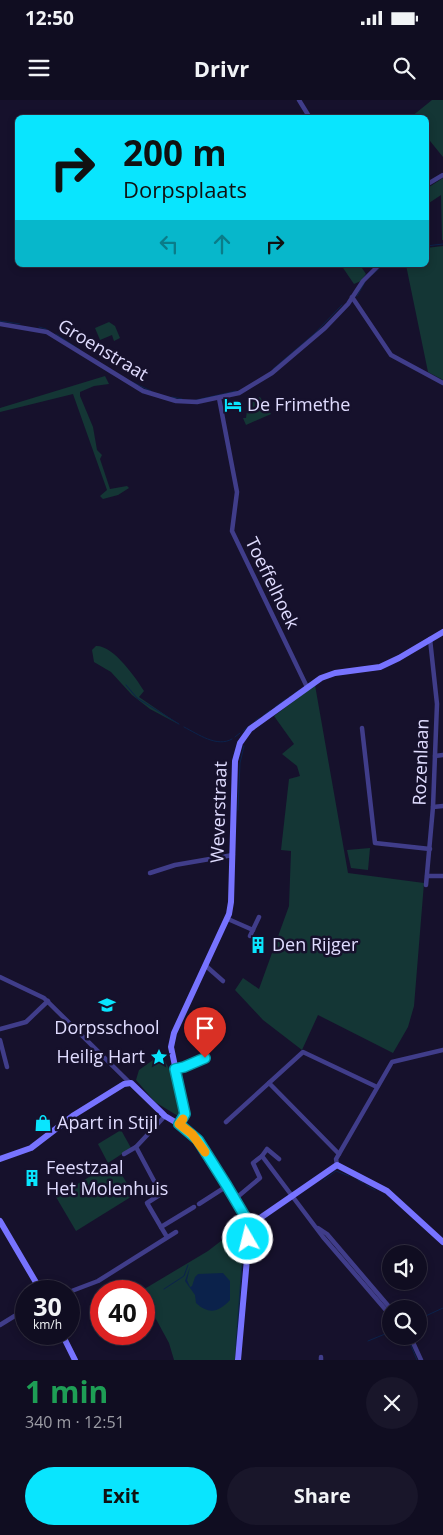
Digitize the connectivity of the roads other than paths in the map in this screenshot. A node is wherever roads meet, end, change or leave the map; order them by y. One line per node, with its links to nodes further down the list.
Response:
1 (298, 100): 2 (street)
2 (308, 115)
3 (443, 175): 4 (street)
4 (429, 183)
5 (377, 267): 6 (street, Groenstraat)
6 (352, 297): 8 (street); 9 (street, Groenstraat)
7 (0, 324): 9 (street, Groenstraat)
8 (443, 383)
9 (219, 398): 12 (street, Toeffelhoek)
10 (443, 632): 11 (street, Weverstraat)
11 (430, 639): 12 (street, Weverstraat); 14 (street, Rozenlaan)
12 (307, 687): 21 (street, Weverstraat)
13 (443, 703): 14 (street)
14 (437, 704): 17 (street, Rozenlaan)
15 (362, 728): 20 (street)
16 (443, 755): 17 (street)
17 (435, 756): 19 (street, Rozenlaan)
18 (443, 806): 19 (street)
19 (433, 807): 20 (street, Rozenlaan)
20 (430, 849): 23 (street, Rozenlaan)
21 (233, 856): 22 (street); 27 (street, Weverstraat)
22 (150, 873)
23 (427, 876): 24 (street); 25 (street, Rozenlaan)
24 (443, 876)
25 (426, 885)
26 (259, 917): 28 (street)
27 (228, 918): 28 (street); 30 (street, Weverstraat)
28 (253, 930): 29 (street)
29 (250, 936)
30 (206, 966): 32 (street); 39 (street, Weverstraat)
31 (0, 977): 33 (street)
32 (223, 981)
33 (48, 1001): 34 (street); 40 (street)
34 (0, 1029)
35 (0, 1040): 38 (street)
36 (443, 1050): 42 (street)
37 (205, 1058): 39 (street)
38 (7, 1068)
39 (175, 1069): 45 (street)
40 (131, 1083): 43 (street); 50 (street)
41 (269, 1083): 42 (street); 44 (street); 48 (street)
42 (376, 1087): 48 (street)
43 (165, 1116): 45 (street); 46 (street)
44 (226, 1122)
45 (179, 1124): 53 (street)
46 (136, 1147): 47 (street); 60 (street)
47 (124, 1154)
48 (339, 1154): 52 (street)
49 (262, 1156): 51 (street); 54 (street); 55 (street)
50 (0, 1159)
51 (279, 1159)
52 (337, 1165): 54 (street); 63 (street)
53 (227, 1186): 55 (street); 56 (street)
54 (291, 1196): 59 (street); 64 (street)
55 (235, 1199): 59 (street)
56 (199, 1204)
57 (194, 1207): 60 (street)
58 (0, 1221): 65 (street)
59 (250, 1225): 74 (street)
60 (161, 1226): 62 (street)
61 (176, 1232): 62 (street)
62 (167, 1237): 66 (street)
63 (443, 1242)
64 (359, 1275): 67 (street); 68 (street)
65 (35, 1280)
66 (80, 1288)
67 (383, 1300)
68 (382, 1304)
69 (15, 1316): 70 (street)
70 (0, 1325)
71 (68, 1345): 73 (street)
72 (414, 1345): 75 (street)
73 (75, 1360)
74 (238, 1360)
75 (421, 1360)

